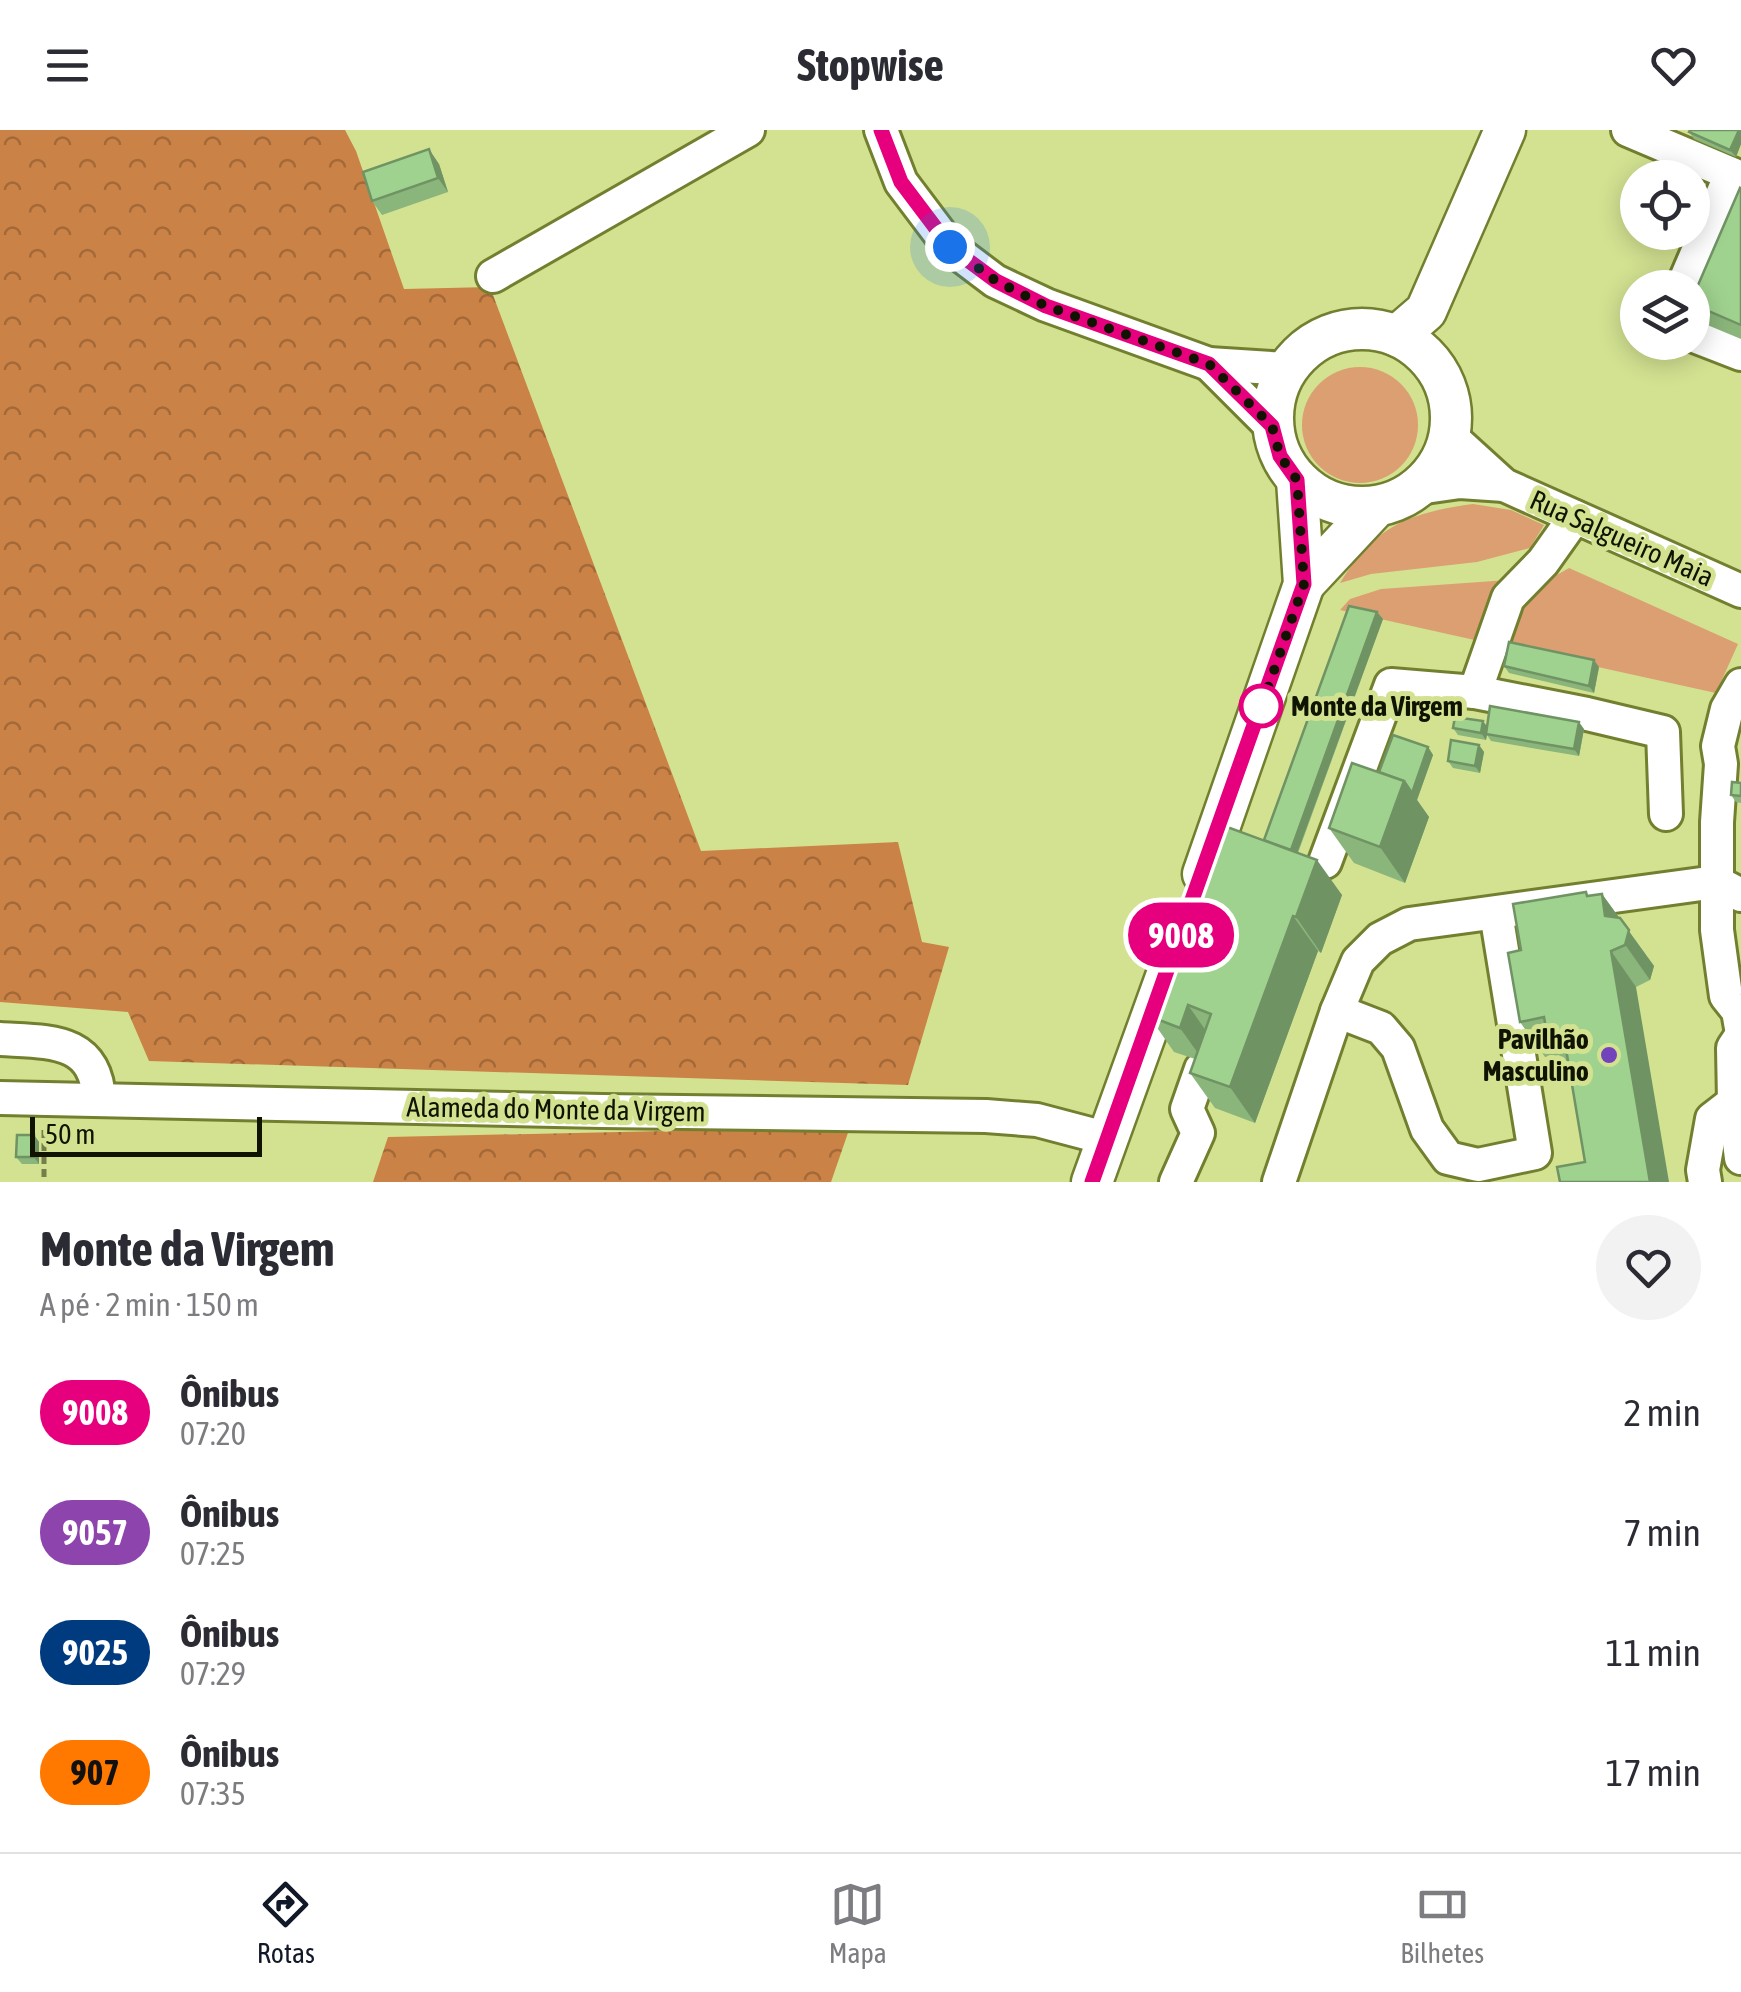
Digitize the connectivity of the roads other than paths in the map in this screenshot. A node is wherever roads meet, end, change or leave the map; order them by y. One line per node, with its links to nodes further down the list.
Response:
1 (748, 130): 8 (street)
2 (881, 130): 12 (street)
3 (1505, 130): 9 (main road)
4 (1628, 130): 5 (street)
5 (1730, 174): 6 (street); 7 (street)
6 (1710, 203)
7 (1690, 270)
8 (493, 276)
9 (1417, 336): 13 (main road); 15 (main road)
10 (1710, 342): 11 (street)
11 (1741, 354)
12 (1209, 364): 13 (street); 14 (street)
13 (1287, 370): 14 (main road)
14 (1272, 426): 16 (main road)
15 (1449, 435): 17 (street, Rua Salgueiro Maia); 18 (main road)
16 (1297, 480): 19 (main road); 21 (main road)
17 (1504, 485): 18 (street, Rua Salgueiro Maia); 20 (street, Rua Salgueiro Maia)
18 (1418, 488): 19 (main road)
19 (1376, 507): 21 (main road)
20 (1575, 517): 22 (street, Rua Salgueiro Maia); 24 (street)
21 (1304, 584): 37 (main road)
22 (1741, 591)
23 (1739, 690): 27 (street)
24 (1475, 692): 25 (street); 26 (street)
25 (1666, 814)
26 (1325, 862)
27 (1728, 889): 28 (street); 29 (street)
28 (1505, 912): 30 (street); 30 (street)
29 (1730, 949): 31 (street)
30 (1337, 1012): 41 (street)
31 (1738, 1037): 36 (street)
32 (0, 1039): 35 (street)
33 (1201, 1069): 40 (street)
34 (0, 1098): 35 (street, Alameda do Monte da Virgem)
35 (99, 1100): 37 (street, Alameda do Monte da Virgem)
36 (1737, 1102): 38 (street); 42 (street)
37 (1109, 1139): 39 (main road)
38 (1741, 1158)
39 (1092, 1182)
40 (1176, 1182)
41 (1280, 1182)
42 (1705, 1182)

